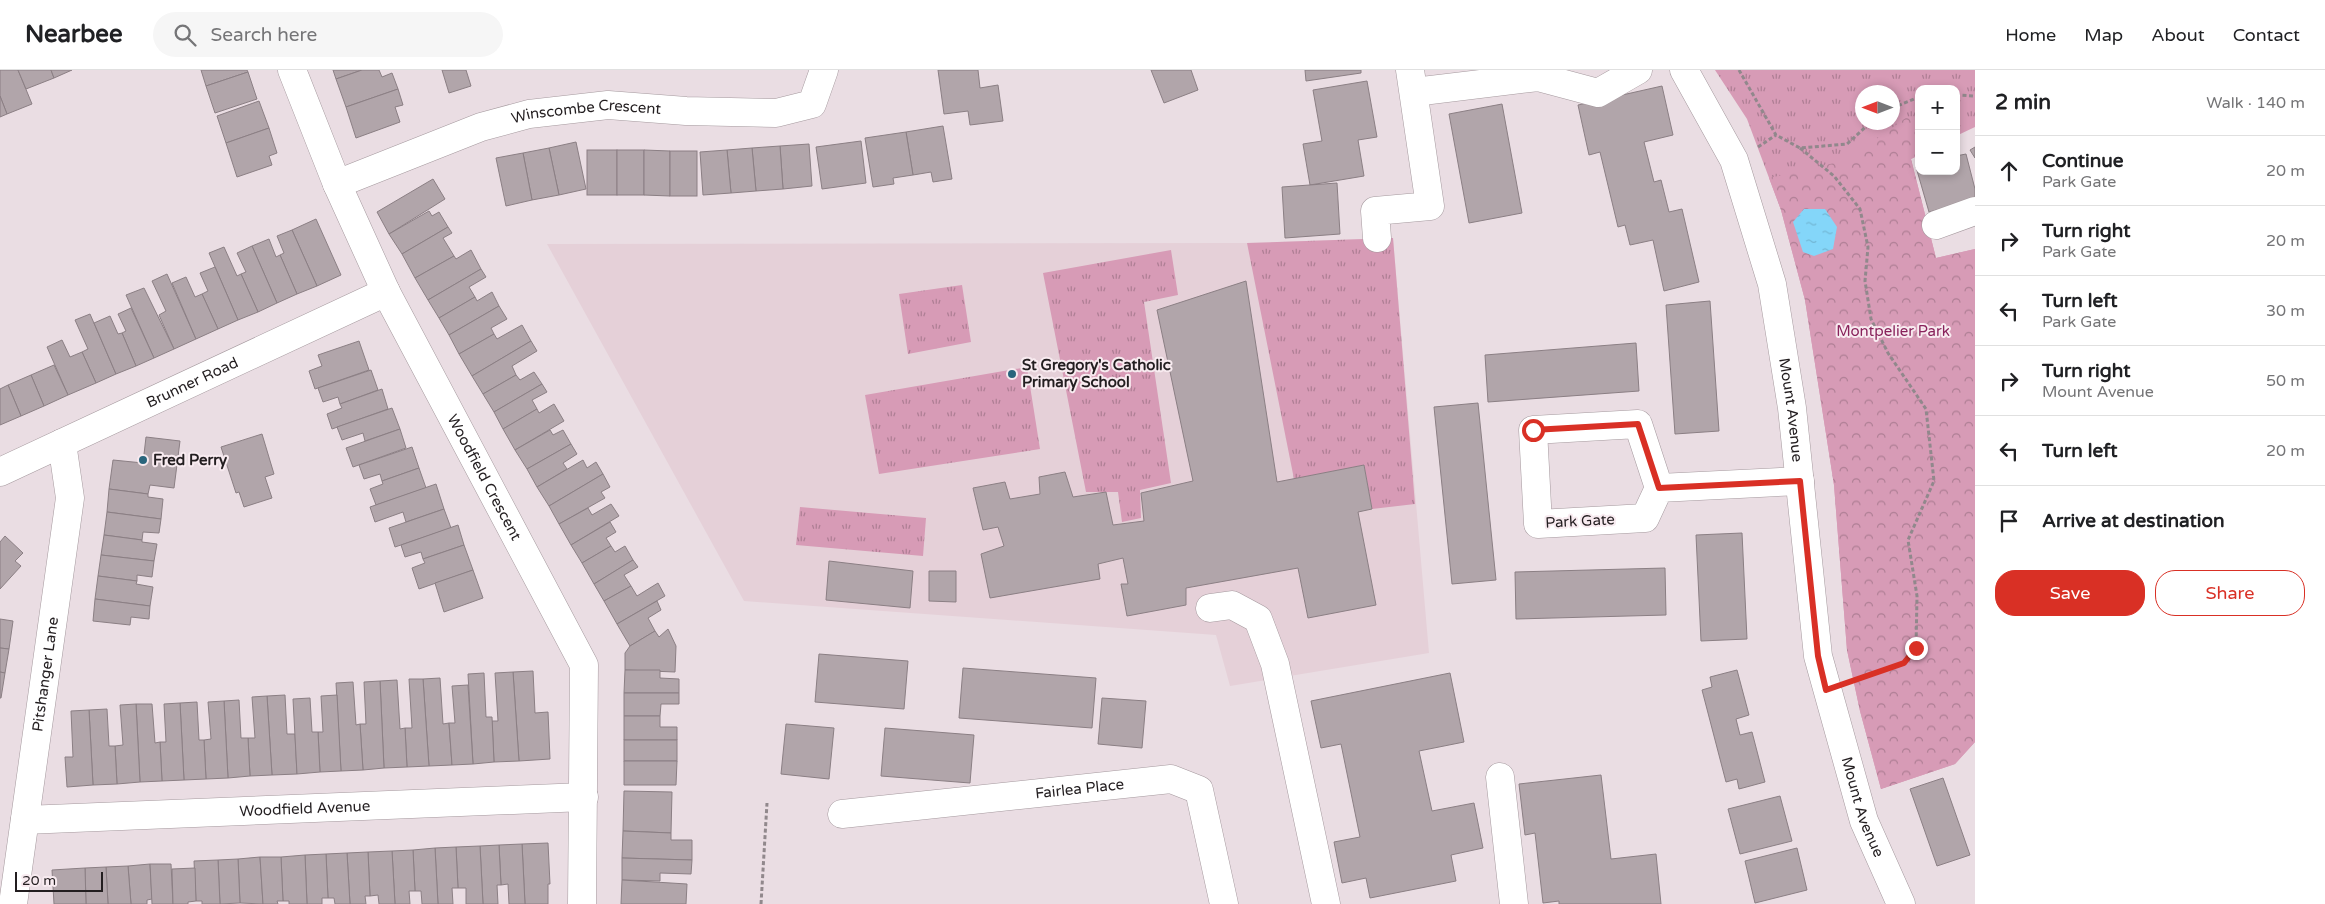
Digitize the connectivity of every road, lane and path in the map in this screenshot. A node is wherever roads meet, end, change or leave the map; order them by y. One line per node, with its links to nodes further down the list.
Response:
1 (292, 70): 15 (street, Woodfield Crescent)
2 (824, 70): 15 (street, Winscombe Crescent)
3 (1638, 70): 6 (street)
4 (1684, 70): 22 (street, Mount Avenue)
5 (1739, 70): 12 (path)
6 (1412, 81): 18 (street)
7 (1960, 95): 8 (path)
8 (1975, 96)
9 (1915, 99): 10 (path)
10 (1900, 105)
11 (1862, 130): 14 (path)
12 (1776, 135): 13 (path); 14 (path)
13 (1763, 145)
14 (1800, 148): 25 (path)
15 (337, 184): 19 (street, Woodfield Crescent)
16 (1975, 211): 17 (street)
17 (1936, 225)
18 (1376, 238)
19 (386, 292): 20 (street, Brunner Road); 27 (street, Woodfield Crescent)
20 (62, 443): 21 (street, Brunner Road); 30 (street, Pitshanger Lane)
21 (0, 472)
22 (1800, 481): 23 (street); 25 (street, Mount Avenue)
23 (1659, 488): 23 (street, Park Gate)
24 (1210, 608): 35 (street)
25 (1826, 690): 37 (street, Mount Avenue)
26 (1500, 777): 36 (street)
27 (584, 797): 30 (street, Woodfield Avenue); 32 (street, Woodfield Crescent)
28 (767, 803): 33 (path)
29 (842, 814): 34 (street, Fairlea Place)
30 (25, 820): 31 (street, Pitshanger Lane)
31 (10, 887)
32 (582, 904)
33 (761, 904)
34 (1224, 904)
35 (1326, 904)
36 (1514, 904)
37 (1901, 904)

